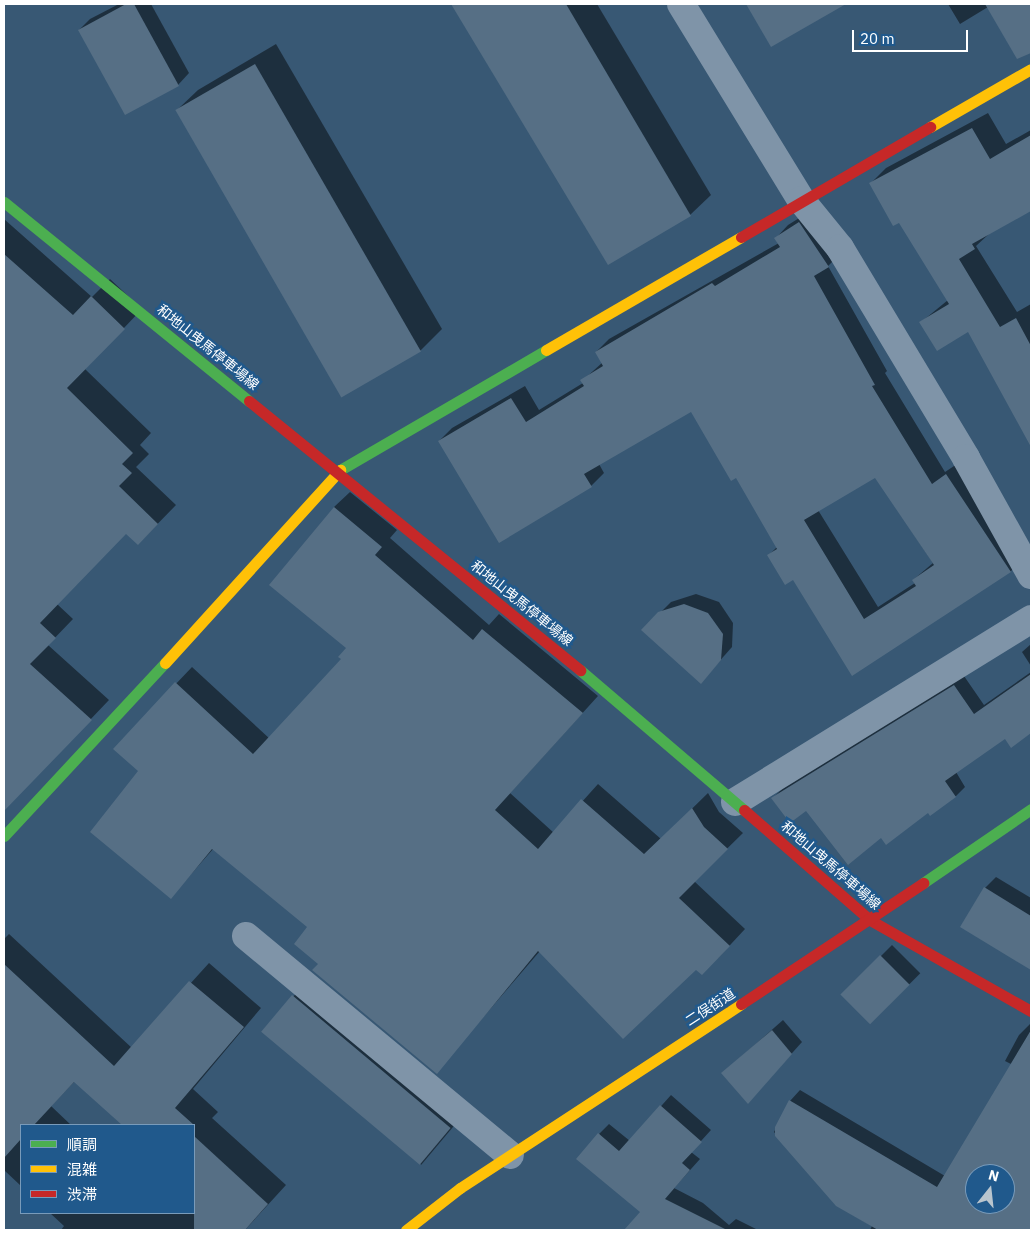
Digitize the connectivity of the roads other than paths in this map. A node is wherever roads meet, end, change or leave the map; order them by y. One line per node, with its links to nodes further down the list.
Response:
1 (682, 4): 3 (street)
2 (1031, 69): 3 (street)
3 (801, 200): 5 (street); 6 (street)
4 (4, 202): 5 (street, 和地山曳馬停車場線)
5 (338, 472): 8 (street, 和地山曳馬停車場線); 10 (street)
6 (1031, 575)
7 (1031, 619): 8 (street)
8 (735, 802): 11 (street, 和地山曳馬停車場線)
9 (1031, 809): 11 (street, 二俣街道)
10 (4, 836)
11 (870, 920): 13 (street, 和地山曳馬停車場線); 14 (street, 二俣街道)
12 (246, 936): 14 (street)
13 (1031, 1011)
14 (510, 1155): 15 (street, 二俣街道)
15 (406, 1230)

